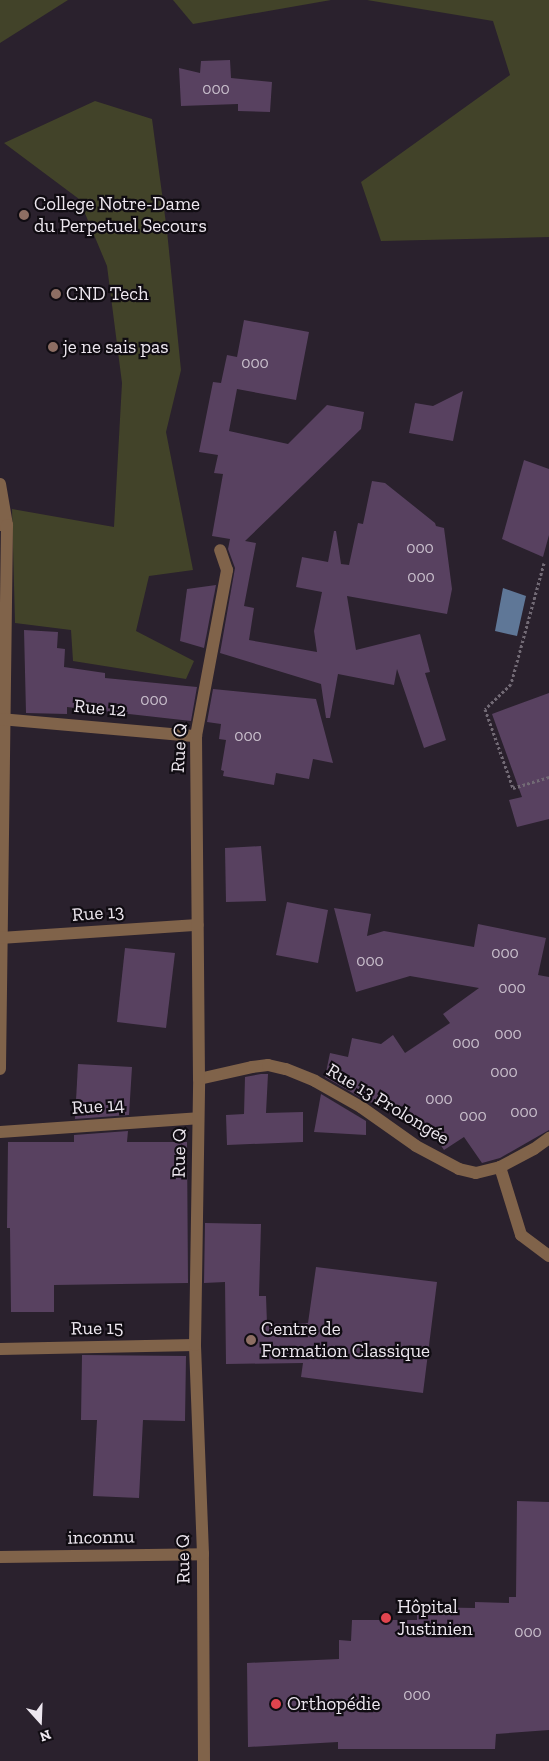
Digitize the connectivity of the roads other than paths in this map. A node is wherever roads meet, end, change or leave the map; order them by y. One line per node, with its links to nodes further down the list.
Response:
1 (0, 484): 2 (street)
2 (4, 525): 4 (street)
3 (220, 550): 5 (street, Rue Q)
4 (3, 719): 5 (street, Rue 12); 7 (street)
5 (196, 736): 6 (street, Rue Q)
6 (198, 925): 7 (street, Rue 13); 9 (street, Rue Q)
7 (2, 938): 8 (street)
8 (0, 1069)
9 (199, 1079): 10 (street, Rue Q); 13 (street, Rue 13 Prolongée)
10 (198, 1118): 11 (street, Rue 14); 15 (street, Rue Q)
11 (0, 1132)
12 (549, 1138): 13 (street, Rue 13 Prolongée)
13 (500, 1167): 14 (street)
14 (549, 1256)
15 (195, 1345): 16 (street, Rue 15); 17 (street, Rue Q)
16 (0, 1349)
17 (203, 1554): 18 (street, inconnu); 19 (street, Rue Q)
18 (0, 1557)
19 (204, 1761)

